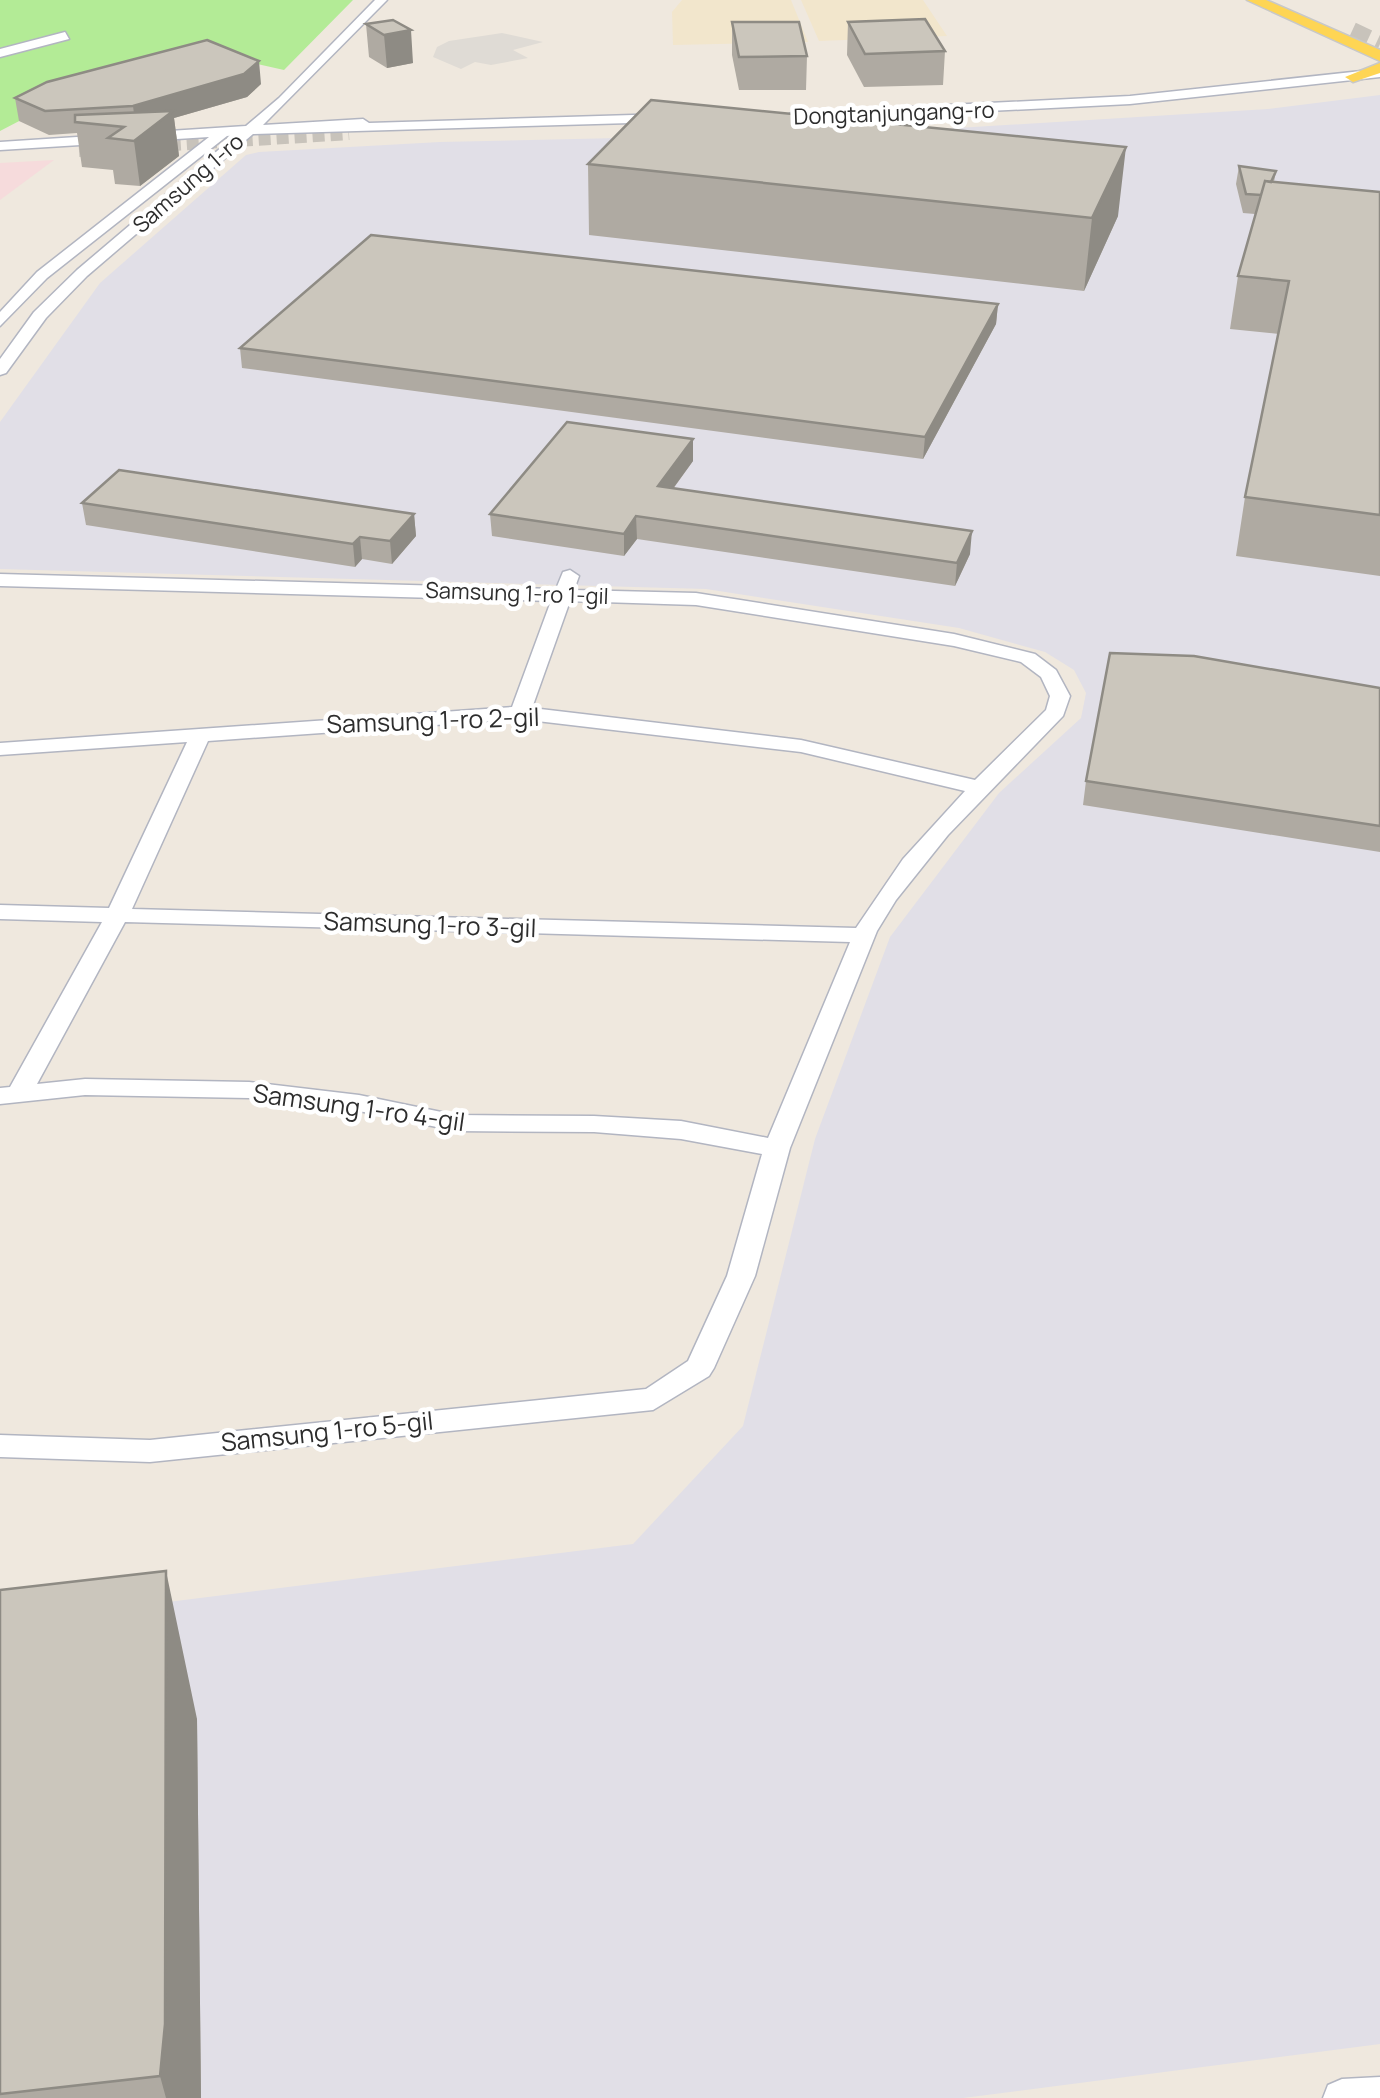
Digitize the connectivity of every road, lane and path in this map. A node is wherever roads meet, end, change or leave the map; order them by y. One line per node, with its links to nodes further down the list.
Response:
1 (366, 0): 12 (street, Samsung 1-ro)
2 (382, 0): 13 (street, Samsung 1-ro)
3 (1254, 0): 8 (main road)
4 (1266, 0): 5 (main road)
5 (1284, 0)
6 (1294, 0): 8 (main road)
7 (64, 36): 9 (street)
8 (1378, 52)
9 (0, 54)
10 (1353, 76): 11 (main road); 11 (street, Dongtanjungang-ro)
11 (1378, 79)
12 (276, 91): 13 (street); 18 (street, Samsung 1-ro)
13 (270, 113): 15 (street); 16 (street, Samsung 1-ro)
14 (687, 122): 15 (street); 17 (street); 19 (street)
15 (310, 126): 16 (street); 19 (street)
16 (249, 130): 18 (street, Samsung 1-ro)
17 (347, 131)
18 (227, 138): 19 (street); 20 (street); 21 (street, Samsung 1-ro); 26 (street, Samsung 1-ro)
19 (294, 142)
20 (146, 143): 21 (street); 23 (street); 24 (street)
21 (205, 147): 24 (street, Samsung 1-ro)
22 (78, 148): 23 (street)
23 (0, 153)
24 (180, 168): 25 (street, Samsung 1-ro)
25 (0, 320)
26 (0, 370)
27 (0, 580): 28 (street, Samsung 1-ro 1-gil)
28 (568, 586): 29 (street); 32 (street, Samsung 1-ro 1-gil)
29 (520, 713): 30 (street, Samsung 1-ro 2-gil); 32 (street, Samsung 1-ro 2-gil)
30 (202, 732): 31 (street, Samsung 1-ro 2-gil); 34 (street)
31 (0, 749)
32 (980, 788): 35 (street)
33 (0, 912): 34 (street, Samsung 1-ro 3-gil)
34 (120, 916): 35 (street, Samsung 1-ro 3-gil); 36 (street)
35 (860, 935): 37 (street)
36 (9, 1095): 37 (street, Samsung 1-ro 4-gil)
37 (776, 1148): 38 (street, Samsung 1-ro 5-gil)
38 (0, 1446)
39 (1380, 2096): 40 (street)
40 (1342, 2098)

